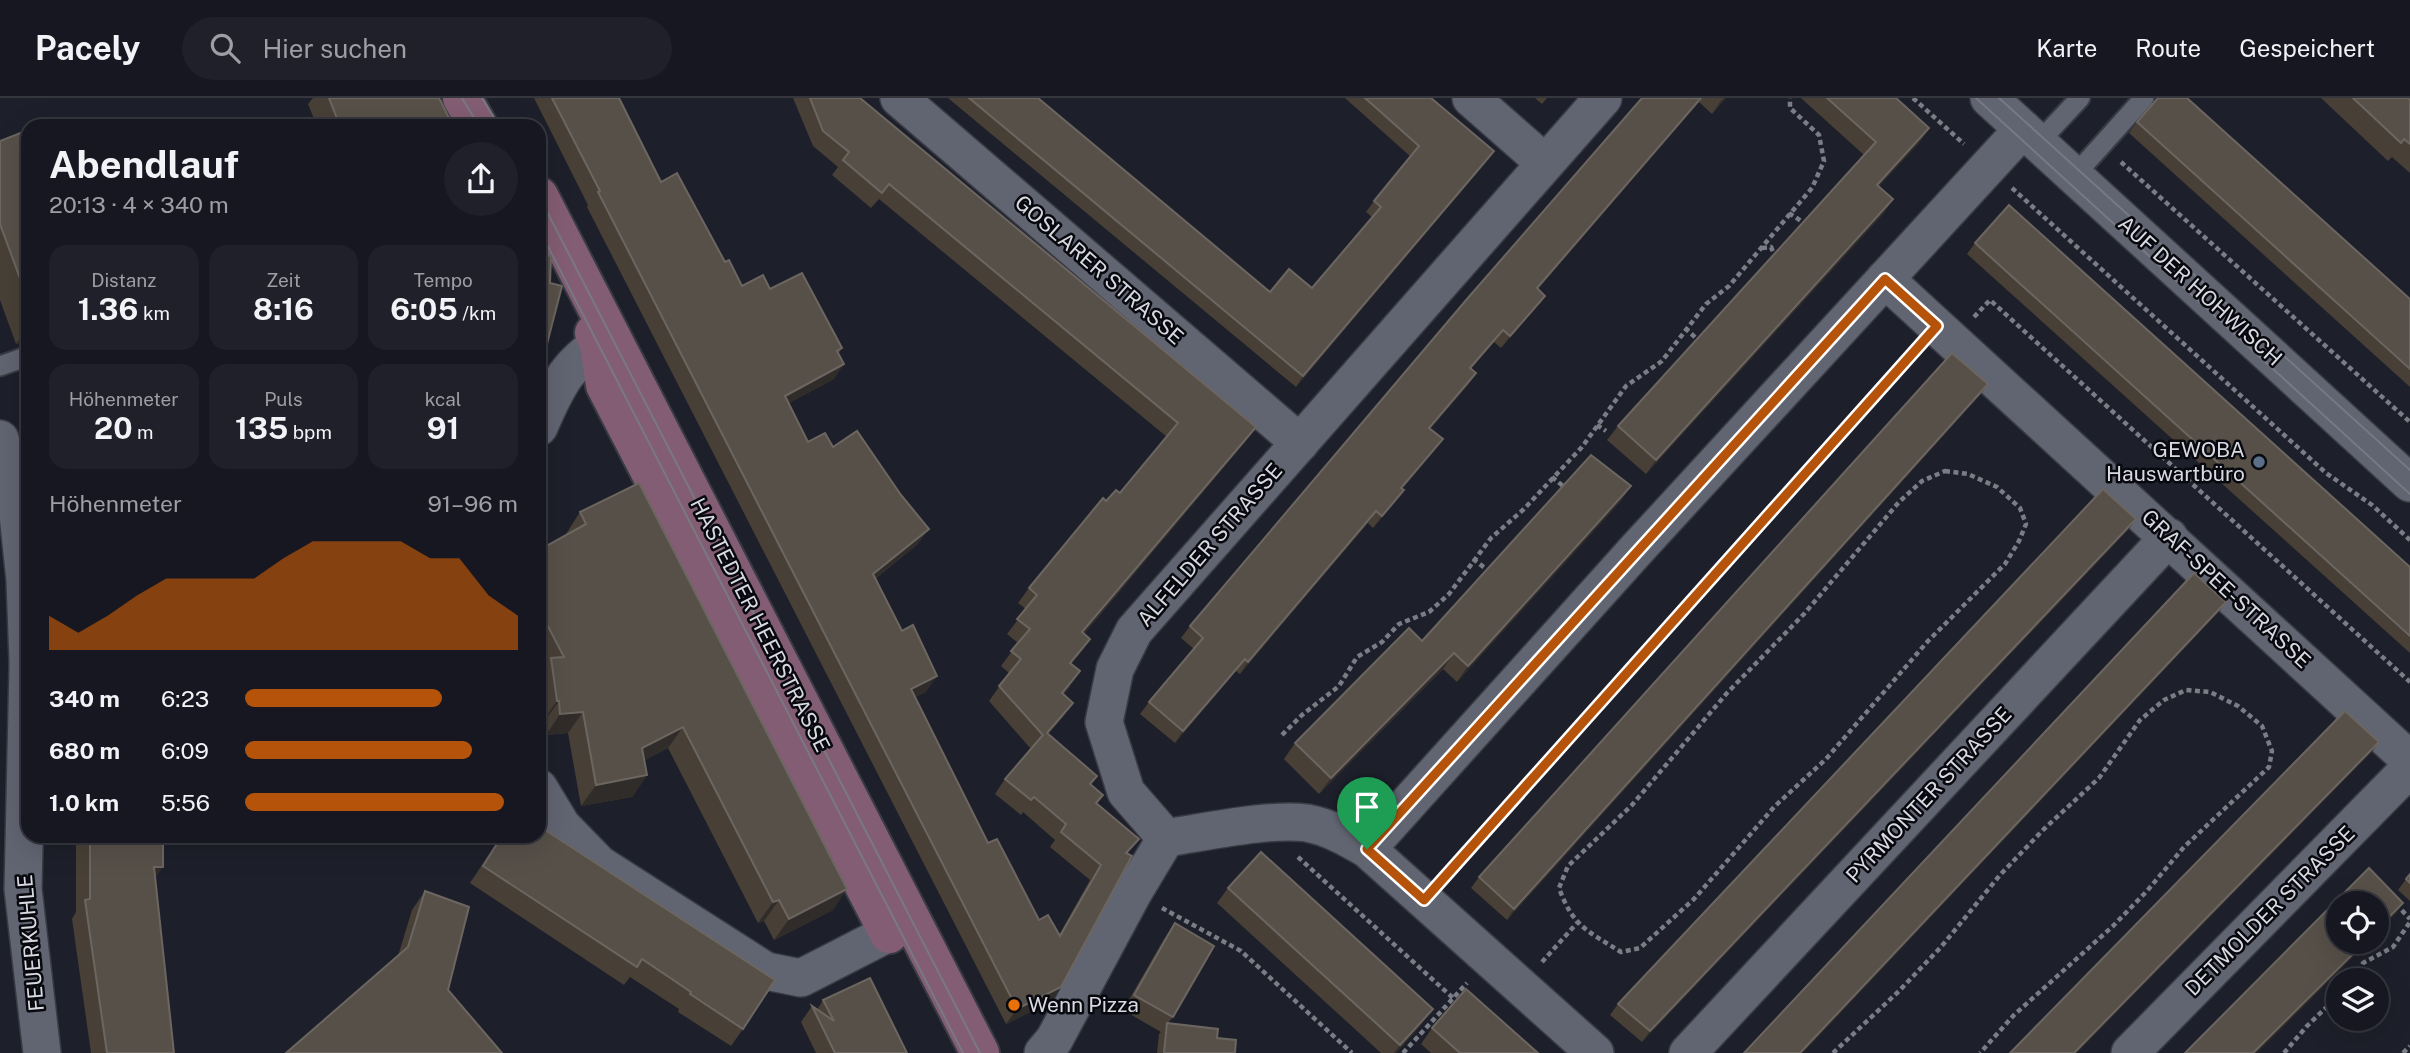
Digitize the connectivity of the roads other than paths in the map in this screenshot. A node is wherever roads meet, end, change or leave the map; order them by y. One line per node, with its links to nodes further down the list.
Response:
1 (462, 98): 9 (street)
2 (491, 98): 10 (street)
3 (899, 98): 22 (street, GOSLARER STRASSE)
4 (1471, 98): 12 (street)
5 (1603, 98): 12 (street, ALFELDER STRASSE)
6 (1989, 98): 11 (street, AUF DER HOHWISCH)
7 (2080, 98): 11 (lane)
8 (2144, 98): 13 (lane)
9 (474, 119)
10 (501, 119)
11 (2031, 136): 13 (street, AUF DER HOHWISCH); 16 (street)
12 (1545, 163): 22 (street, ALFELDER STRASSE)
13 (2074, 176): 23 (street, AUF DER HOHWISCH)
14 (546, 211): 17 (street, HASTEDTER HEERSTRASSE)
15 (546, 241): 17 (street, HASTEDTER HEERSTRASSE)
16 (1885, 279): 24 (street, GRAF-SPEE-STRASSE); 33 (street)
17 (606, 341): 20 (street); 34 (street, HASTEDTER HEERSTRASSE)
18 (21, 358): 19 (lane)
19 (0, 366)
20 (546, 412)
21 (0, 439): 25 (street, FEUERKUHLE)
22 (1300, 443): 31 (street, ALFELDER STRASSE)
23 (2410, 483)
24 (2169, 537): 28 (street, GRAF-SPEE-STRASSE); 40 (street, PYRMONTER STRASSE)
25 (21, 549)
26 (21, 664): 27 (street)
27 (0, 666)
28 (2410, 760)
29 (2410, 768): 41 (street, DETMOLDER STRASSE)
30 (546, 799): 34 (street)
31 (1166, 838): 33 (street); 38 (street)
32 (24, 843): 35 (street, FEUERKUHLE)
33 (1367, 849): 39 (street)
34 (900, 927): 36 (street, HASTEDTER HEERSTRASSE); 37 (street, HASTEDTER HEERSTRASSE)
35 (42, 1053)
36 (951, 1053)
37 (980, 1053)
38 (1042, 1053)
39 (1595, 1053)
40 (1688, 1053)
41 (2130, 1053)

